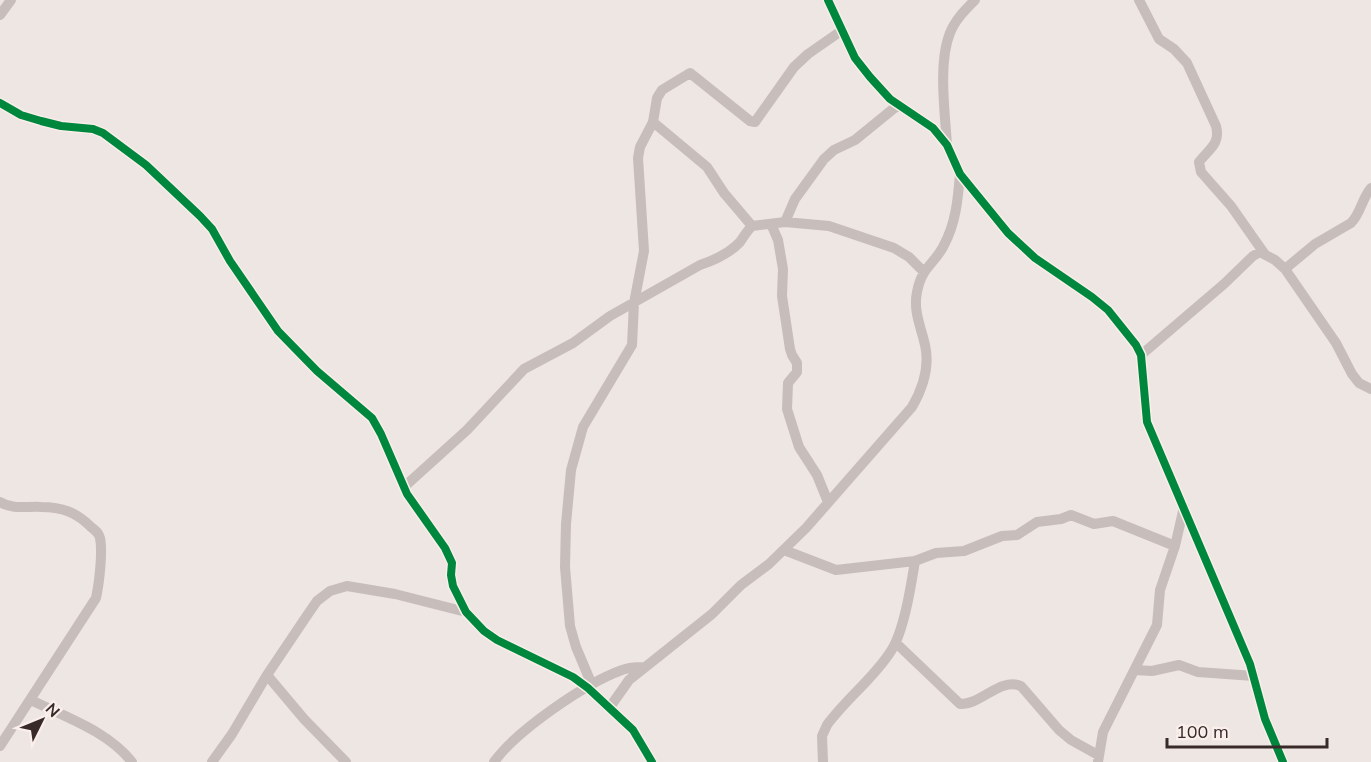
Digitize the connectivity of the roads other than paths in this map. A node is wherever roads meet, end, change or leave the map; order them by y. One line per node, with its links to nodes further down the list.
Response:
1 (11, 0): 5 (street)
2 (828, 0): 6 (street)
3 (975, 0): 10 (street)
4 (1139, 0): 16 (street)
5 (0, 15)
6 (841, 31): 8 (street); 9 (street)
7 (0, 103): 22 (street)
8 (898, 105): 10 (street); 13 (street)
9 (653, 122): 15 (street); 19 (street)
10 (947, 145): 11 (street)
11 (960, 174): 18 (street); 20 (street)
12 (1371, 188): 17 (street)
13 (786, 222): 14 (street); 18 (street)
14 (771, 224): 15 (street); 24 (street)
15 (752, 226): 19 (street)
16 (1264, 253): 17 (street); 20 (street)
17 (1285, 269): 21 (street)
18 (923, 271): 24 (street)
19 (634, 303): 22 (street); 35 (street)
20 (1141, 355): 25 (street)
21 (1371, 389)
22 (404, 487): 29 (street)
23 (0, 502): 36 (street)
24 (828, 502): 27 (street)
25 (1184, 507): 26 (street); 34 (street)
26 (1175, 546): 28 (street); 32 (street)
27 (784, 550): 28 (street); 31 (street)
28 (915, 561): 30 (street)
29 (466, 612): 33 (street); 35 (street)
30 (896, 643): 39 (street); 45 (street)
31 (646, 667): 35 (street); 37 (street)
32 (1136, 670): 34 (street); 39 (street)
33 (267, 675): 41 (street); 42 (street)
34 (1254, 676): 46 (street)
35 (590, 686): 37 (street); 43 (street)
36 (31, 700): 38 (street); 40 (street)
37 (610, 707): 44 (street)
38 (0, 746)
39 (1098, 758)
40 (132, 762)
41 (212, 762)
42 (346, 762)
43 (494, 762)
44 (652, 762)
45 (824, 762)
46 (1283, 762)

